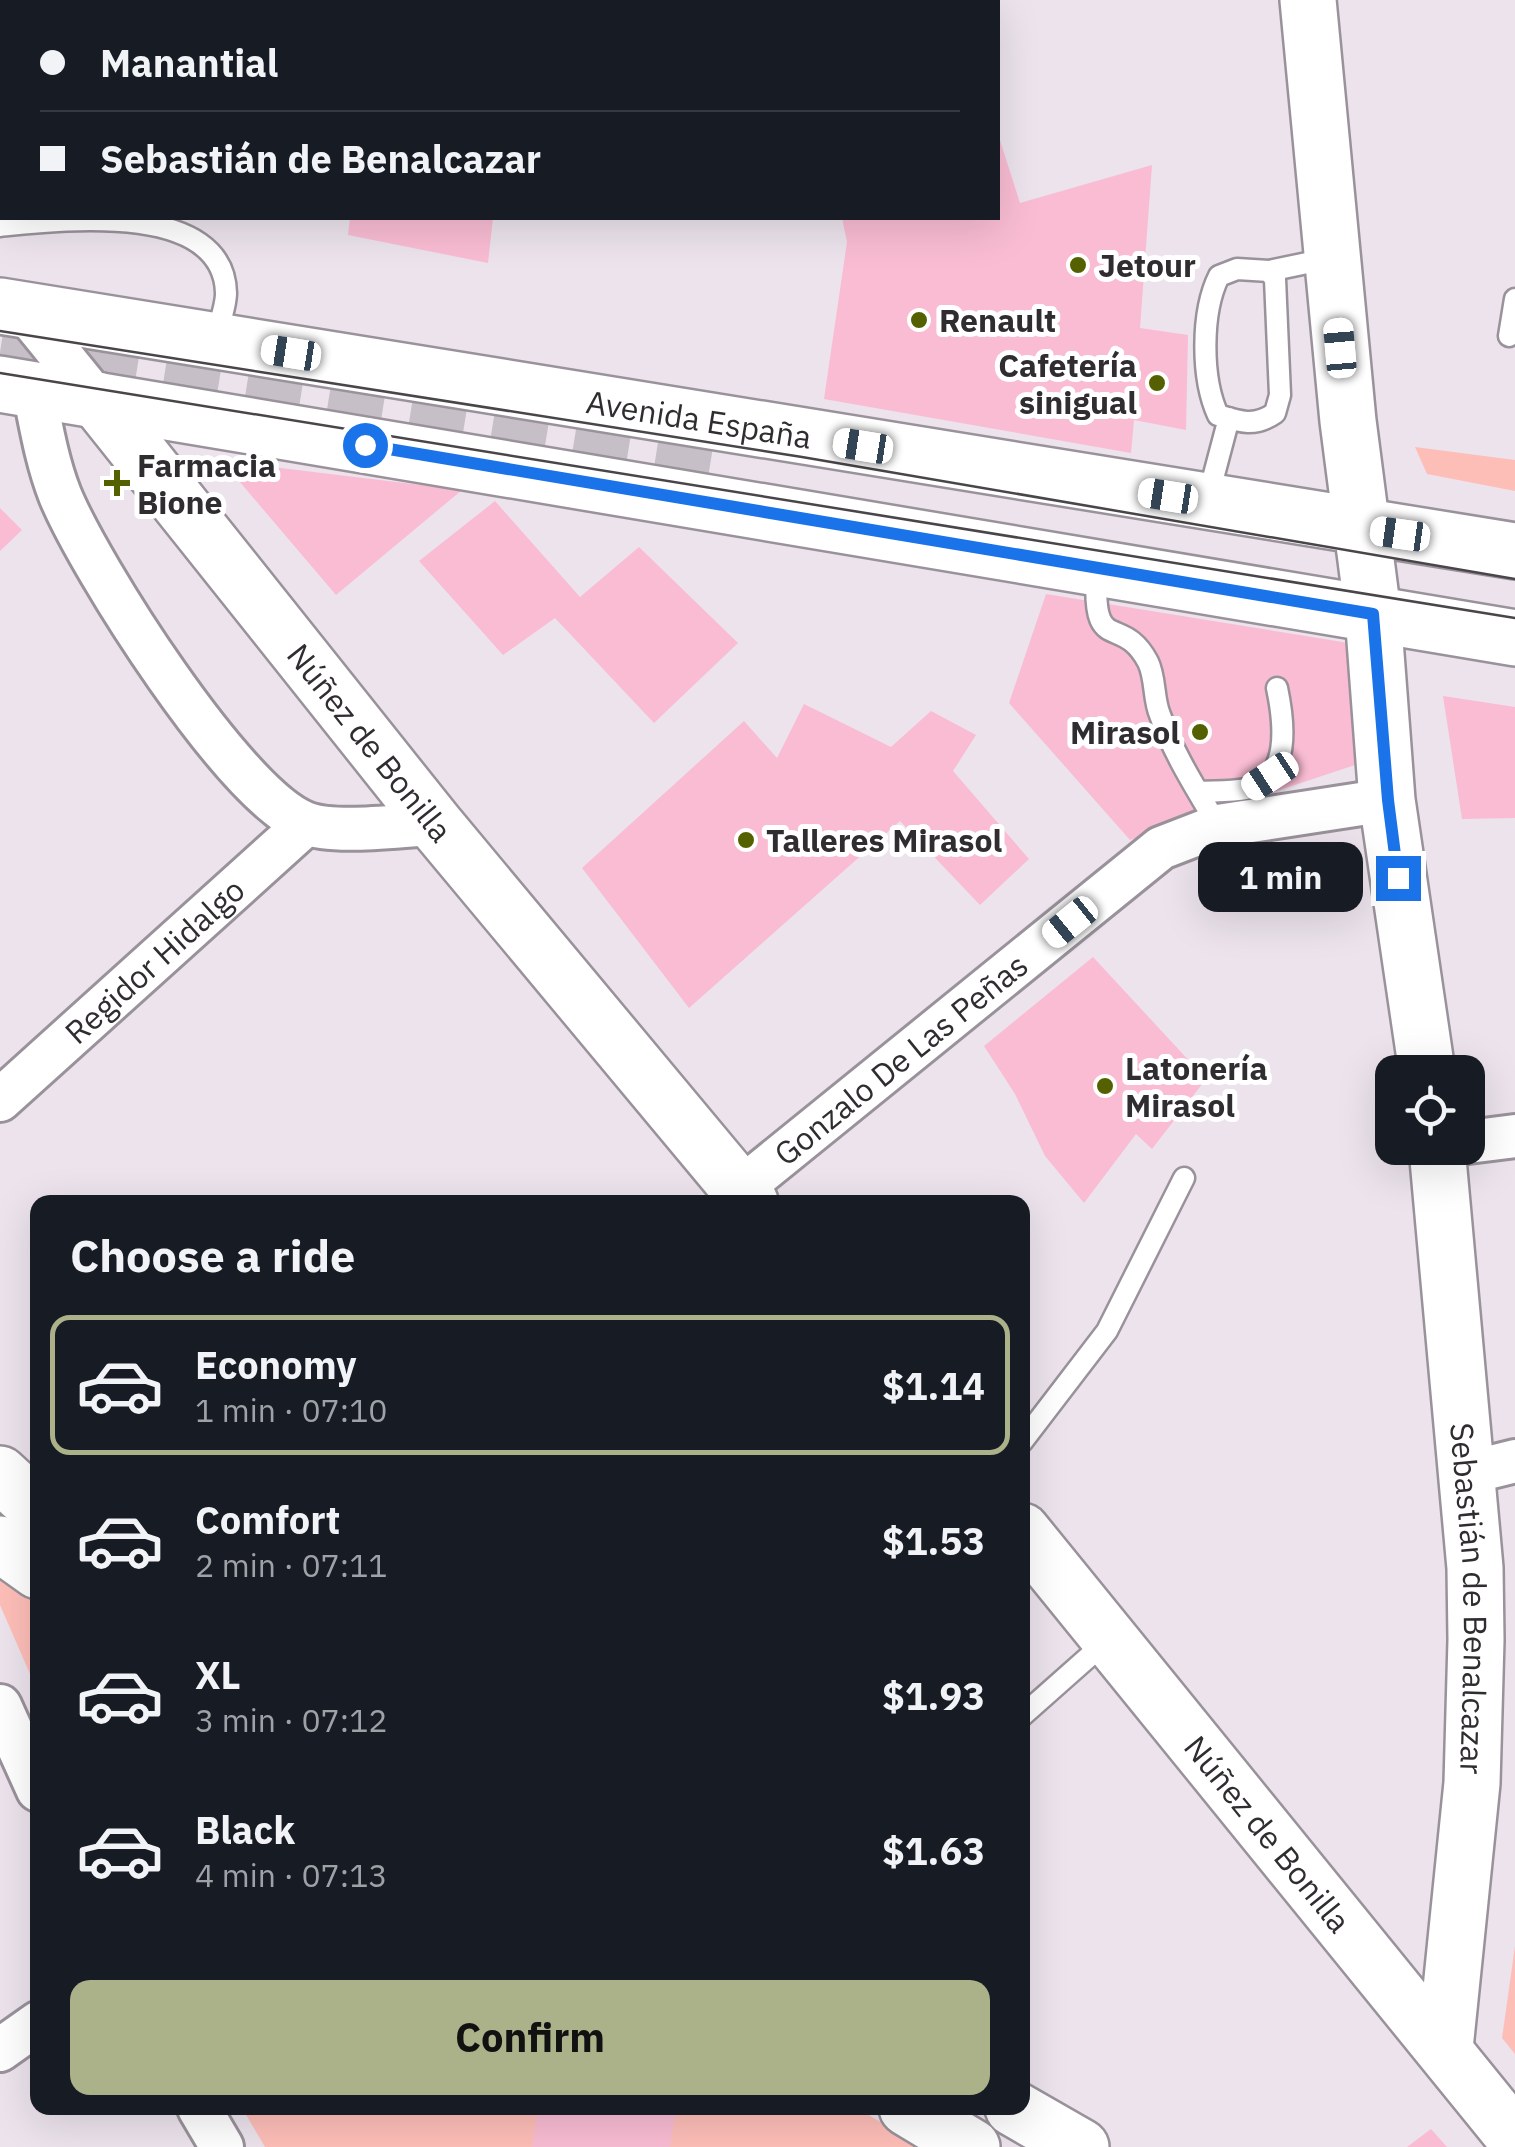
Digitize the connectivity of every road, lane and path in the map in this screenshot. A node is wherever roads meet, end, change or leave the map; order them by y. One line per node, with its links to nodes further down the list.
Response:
1 (1308, 0): 5 (street)
2 (101, 220): 4 (lane)
3 (123, 220): 10 (lane)
4 (0, 226)
5 (1332, 258): 6 (lane); 16 (street)
6 (1269, 270): 13 (lane); 13 (lane)
7 (8, 297): 10 (street, Avenida España); 11 (street); 12 (street, Núñez de Bonilla)
8 (1515, 299): 9 (lane)
9 (1509, 336)
10 (215, 340): 15 (street, Avenida España)
11 (12, 379): 12 (street, Avenida España); 25 (street)
12 (97, 400): 18 (street, Avenida España); 26 (street, Núñez de Bonilla)
13 (1229, 418): 15 (lane)
14 (732, 469): 19 (street, Avenida España)
15 (1206, 502): 16 (street, Avenida España)
16 (1362, 528): 17 (street, Avenida España); 20 (street)
17 (1515, 551)
18 (1097, 568): 19 (street, Avenida España); 24 (lane)
19 (1314, 604): 20 (street, Avenida España)
20 (1373, 614): 21 (street, Avenida España); 23 (street)
21 (1515, 638)
22 (1276, 688): 24 (lane)
23 (1388, 800): 24 (street, Gonzalo De Las Peñas); 27 (street)
24 (1208, 809): 34 (street, Gonzalo De Las Peñas)
25 (306, 824): 26 (street); 28 (street, Regidor Hidalgo)
26 (435, 824): 33 (street, Núñez de Bonilla)
27 (1424, 1055)
28 (0, 1100)
29 (1515, 1136): 30 (street)
30 (1485, 1140)
31 (1440, 1165): 36 (street, Sebastián de Benalcazar)
32 (1184, 1178): 35 (lane)
33 (743, 1195)
34 (745, 1195)
35 (1030, 1432)
36 (1489, 1467): 47 (street, Sebastián de Benalcazar)
37 (0, 1474): 38 (street)
38 (30, 1502)
39 (1030, 1541): 42 (street, Núñez de Bonilla)
40 (0, 1544): 41 (street)
41 (30, 1565)
42 (1111, 1637): 44 (lane); 47 (street, Núñez de Bonilla)
43 (0, 1706): 45 (street)
44 (1030, 1709)
45 (30, 1772)
46 (30, 2029): 48 (street)
47 (1446, 2048): 52 (street, Núñez de Bonilla)
48 (0, 2050)
49 (203, 2115): 53 (street)
50 (919, 2115): 54 (street)
51 (1025, 2115): 55 (street)
52 (1515, 2138)
53 (222, 2147)
54 (972, 2147)
55 (1081, 2147)

